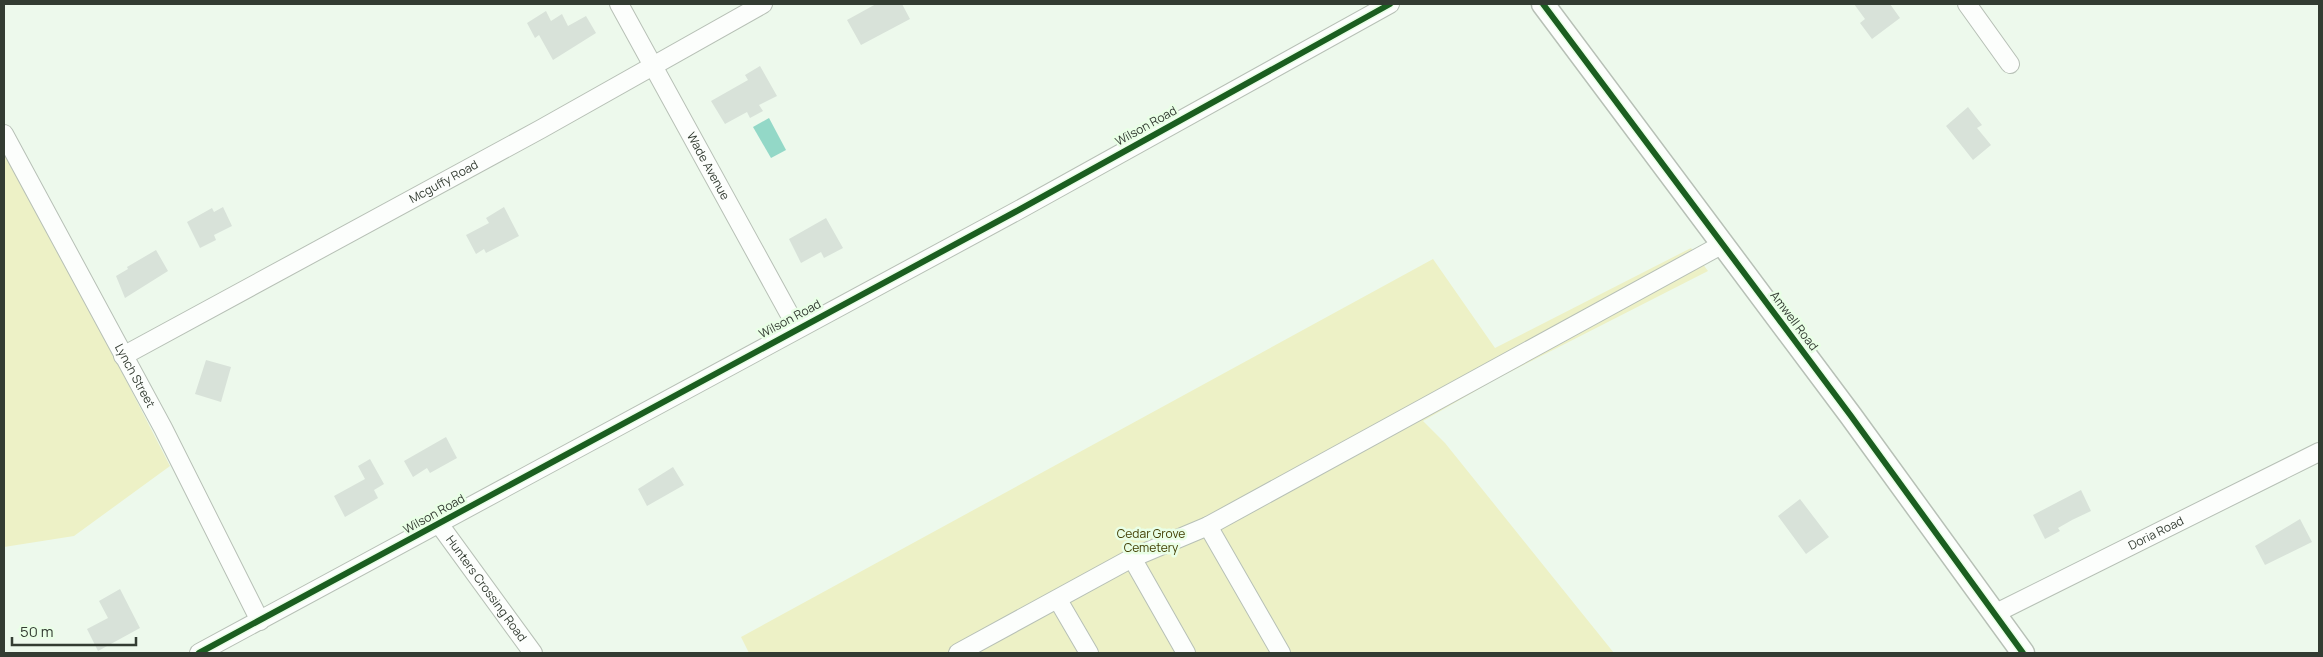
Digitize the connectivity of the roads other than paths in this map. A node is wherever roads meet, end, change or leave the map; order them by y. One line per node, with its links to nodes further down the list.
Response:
1 (618, 4): 7 (street, Wade Avenue)
2 (762, 4): 7 (street, Mcguffy Road)
3 (1390, 4): 10 (street, Wilson Road)
4 (1543, 4): 9 (main road, Amwell Road)
5 (1967, 4): 6 (street)
6 (2010, 64)
7 (651, 65): 10 (street, Wade Avenue); 11 (street, Mcguffy Road)
8 (4, 134): 11 (street, Lynch Street)
9 (1723, 244): 14 (street); 17 (main road, Amwell Road)
10 (797, 328): 13 (street, Wilson Road)
11 (124, 356): 18 (street, Lynch Street)
12 (2319, 452): 17 (street, Doria Road)
13 (440, 524): 18 (street, Wilson Road); 20 (street, Hunters Crossing Road)
14 (1208, 526): 15 (street); 24 (street)
15 (1132, 558): 16 (street); 23 (street)
16 (1058, 600): 21 (street); 22 (street)
17 (1994, 614): 25 (main road, Amwell Road)
18 (260, 621): 19 (street, Wilson Road)
19 (199, 653)
20 (533, 653)
21 (958, 653)
22 (1089, 653)
23 (1186, 653)
24 (1281, 653)
25 (2024, 653)

